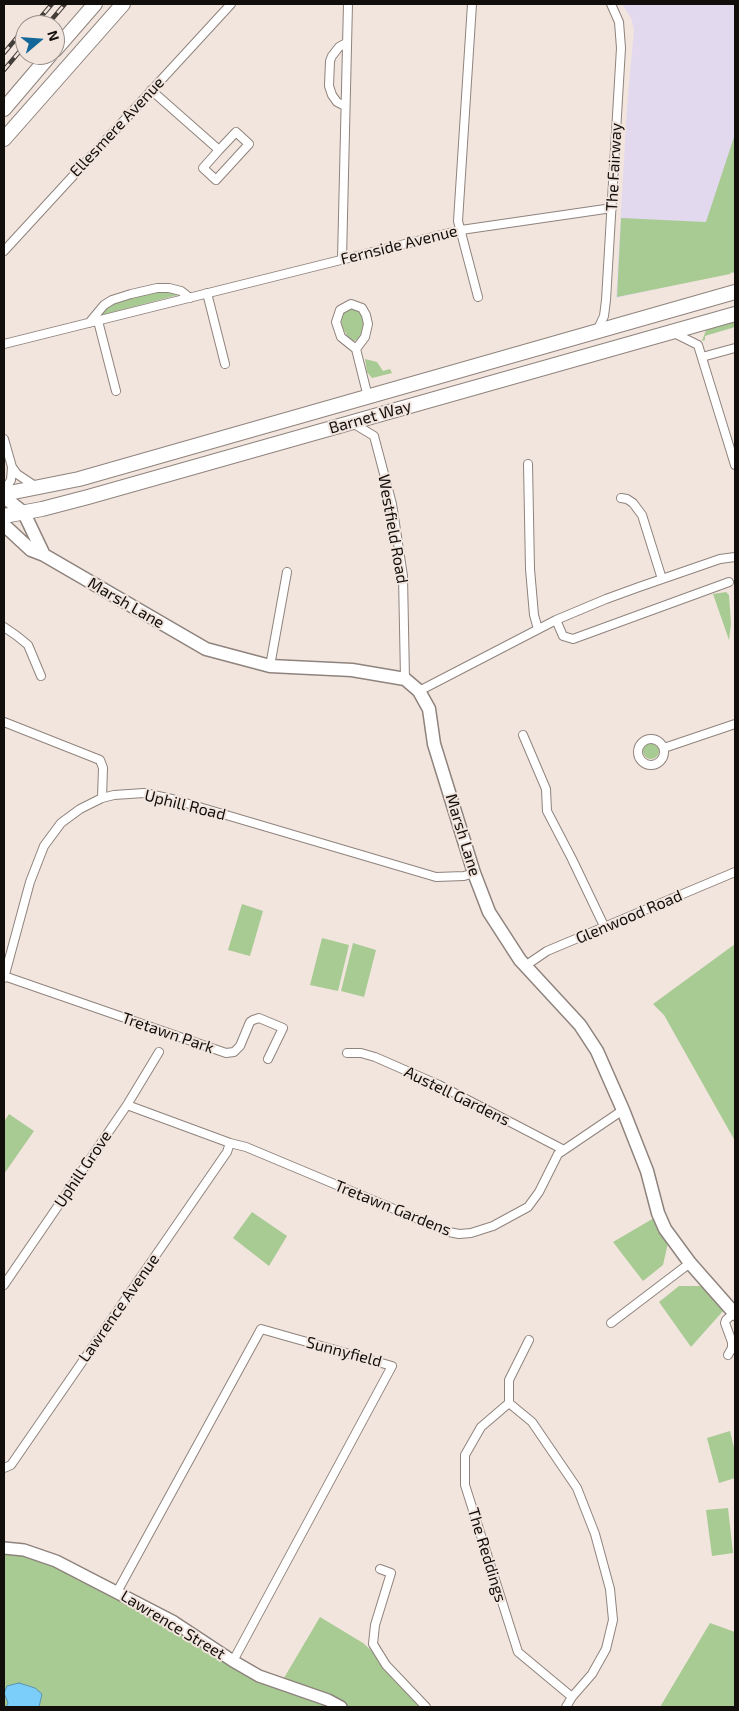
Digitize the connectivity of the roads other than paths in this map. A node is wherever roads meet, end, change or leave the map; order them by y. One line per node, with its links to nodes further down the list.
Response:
1 (96, 4): 7 (highway)
2 (123, 4): 13 (highway)
3 (232, 4): 10 (street, Ellesmere Avenue)
4 (348, 4): 8 (street)
5 (472, 4): 16 (street)
6 (611, 4): 15 (street, The Fairway)
7 (65, 39)
8 (346, 43): 11 (street); 11 (street)
9 (41, 65): 12 (highway)
10 (151, 90): 14 (street); 17 (street, Ellesmere Avenue)
11 (345, 106): 18 (street)
12 (4, 109)
13 (4, 139)
14 (219, 150): 14 (street)
15 (612, 208): 16 (street, Fernside Avenue); 26 (street, The Fairway)
16 (461, 230): 18 (street, Fernside Avenue); 21 (street)
17 (4, 251)
18 (342, 259): 20 (street, Fernside Avenue)
19 (735, 292): 26 (highway, Barnet Way)
20 (207, 293): 22 (street, Fernside Avenue); 32 (street)
21 (478, 297)
22 (190, 298): 24 (street, Fernside Avenue); 25 (street)
23 (735, 314): 27 (highway, Barnet Way)
24 (98, 321): 25 (street, Fernside Avenue); 33 (street)
25 (90, 323): 28 (street, Fernside Avenue)
26 (597, 331): 34 (highway, Barnet Way)
27 (672, 332): 31 (street); 35 (highway, Barnet Way)
28 (4, 344)
29 (735, 348): 31 (street)
30 (356, 349): 30 (street); 34 (street)
31 (702, 357): 38 (street)
32 (225, 364)
33 (116, 391)
34 (368, 397): 40 (highway, Barnet Way)
35 (352, 422): 43 (highway, Barnet Way); 56 (street, Westfield Road)
36 (4, 439): 39 (street)
37 (528, 464): 53 (street)
38 (735, 465)
39 (12, 467): 40 (street); 41 (street)
40 (38, 488): 41 (highway, Barnet Way)
41 (4, 494): 43 (main road)
42 (621, 498): 49 (street)
43 (24, 513): 44 (highway, Barnet Way); 46 (main road)
44 (4, 516)
45 (6, 532): 46 (main road, Marsh Lane)
46 (44, 555): 54 (main road, Marsh Lane)
47 (735, 557): 49 (street)
48 (287, 572): 54 (street)
49 (662, 579): 51 (street)
50 (729, 582): 51 (street)
51 (556, 620): 53 (street)
52 (4, 626): 55 (street)
53 (538, 629): 57 (street)
54 (270, 666): 56 (main road, Marsh Lane)
55 (41, 676)
56 (405, 679): 57 (main road, Marsh Lane)
57 (419, 691): 64 (main road, Marsh Lane)
58 (4, 722): 62 (street)
59 (735, 724): 61 (street)
60 (523, 735): 65 (street)
61 (664, 748)
62 (102, 798): 64 (street, Uphill Road); 67 (street, Uphill Road)
63 (735, 872): 65 (street, Glenwood Road)
64 (474, 873): 66 (main road, Marsh Lane)
65 (605, 928): 66 (street, Glenwood Road)
66 (525, 966): 72 (main road, Marsh Lane)
67 (4, 977): 70 (street, Tretawn Park)
68 (159, 1052): 71 (street, Uphill Grove)
69 (347, 1052): 74 (street, Austell Gardens)
70 (268, 1059)
71 (127, 1104): 73 (street, Tretawn Gardens); 76 (street, Uphill Grove)
72 (624, 1110): 74 (street, Tretawn Gardens); 75 (main road, Marsh Lane)
73 (230, 1143): 74 (street, Tretawn Gardens); 82 (street, Lawrence Avenue)
74 (564, 1150)
75 (690, 1263): 77 (main road, Marsh Lane); 78 (street)
76 (4, 1285)
77 (735, 1314): 80 (street)
78 (611, 1323)
79 (529, 1340): 81 (street)
80 (728, 1354)
81 (509, 1403): 87 (street); 87 (street, The Reddings)
82 (4, 1468)
83 (4, 1548): 85 (street, Lawrence Street)
84 (380, 1569): 89 (street)
85 (117, 1592): 86 (street, Lawrence Street); 86 (street, Sunnyfield)
86 (233, 1661): 88 (street, Lawrence Street)
87 (572, 1697): 90 (street)
88 (342, 1707)
89 (426, 1707)
90 (566, 1707)

